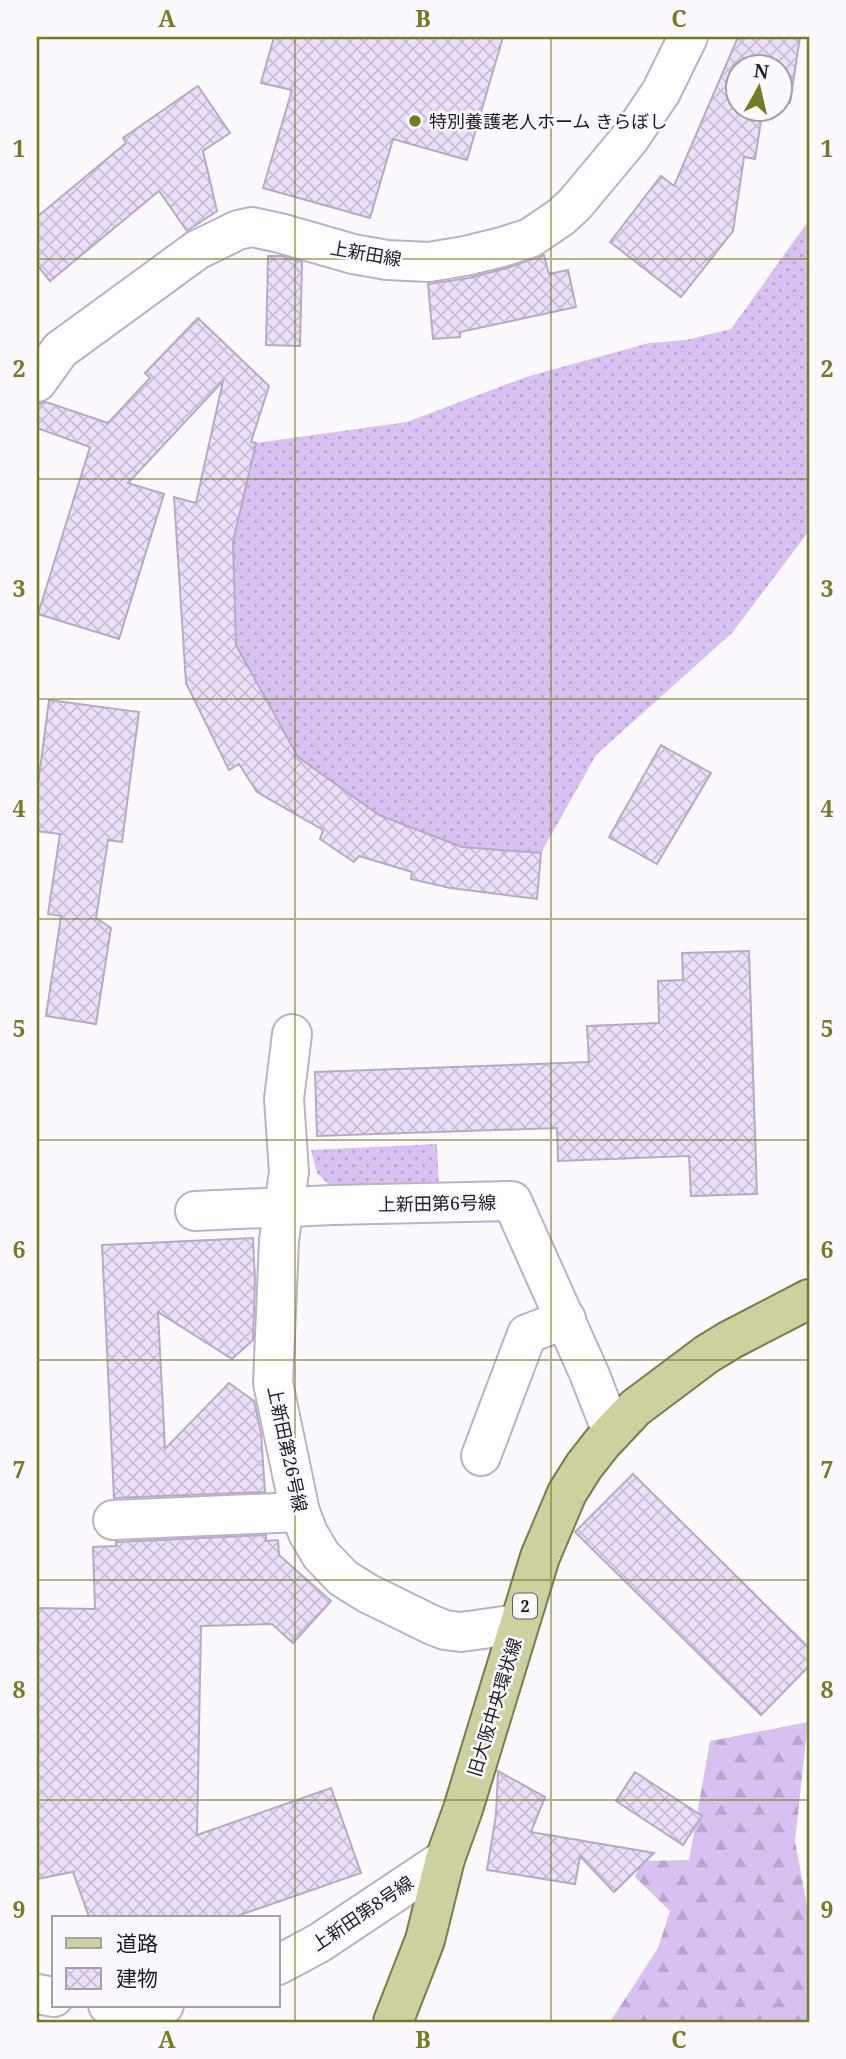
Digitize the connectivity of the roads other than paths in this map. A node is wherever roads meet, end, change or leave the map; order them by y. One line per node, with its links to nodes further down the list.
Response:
1 (688, 37): 2 (street, 上新田線)
2 (37, 382)
3 (292, 1034): 4 (street, 上新田第26号線)
4 (284, 1207): 5 (street, 上新田第6号線); 7 (street, 上新田第6号線); 10 (street, 上新田第26号線)
5 (195, 1211)
6 (809, 1299): 8 (main road, 旧大阪中央環状線 / 2)
7 (566, 1319): 8 (street, 上新田第6号線); 9 (street)
8 (612, 1432): 12 (main road, 旧大阪中央環状線 / 2)
9 (481, 1455)
10 (300, 1512): 11 (street); 12 (street, 上新田第26号線)
11 (113, 1520)
12 (519, 1624): 13 (main road, 旧大阪中央環状線 / 2)
13 (445, 1859): 14 (street, 上新田第8号線); 17 (main road, 旧大阪中央環状線 / 2)
14 (280, 1964)
15 (126, 2007): 16 (street)
16 (154, 2007)
17 (393, 2022)

